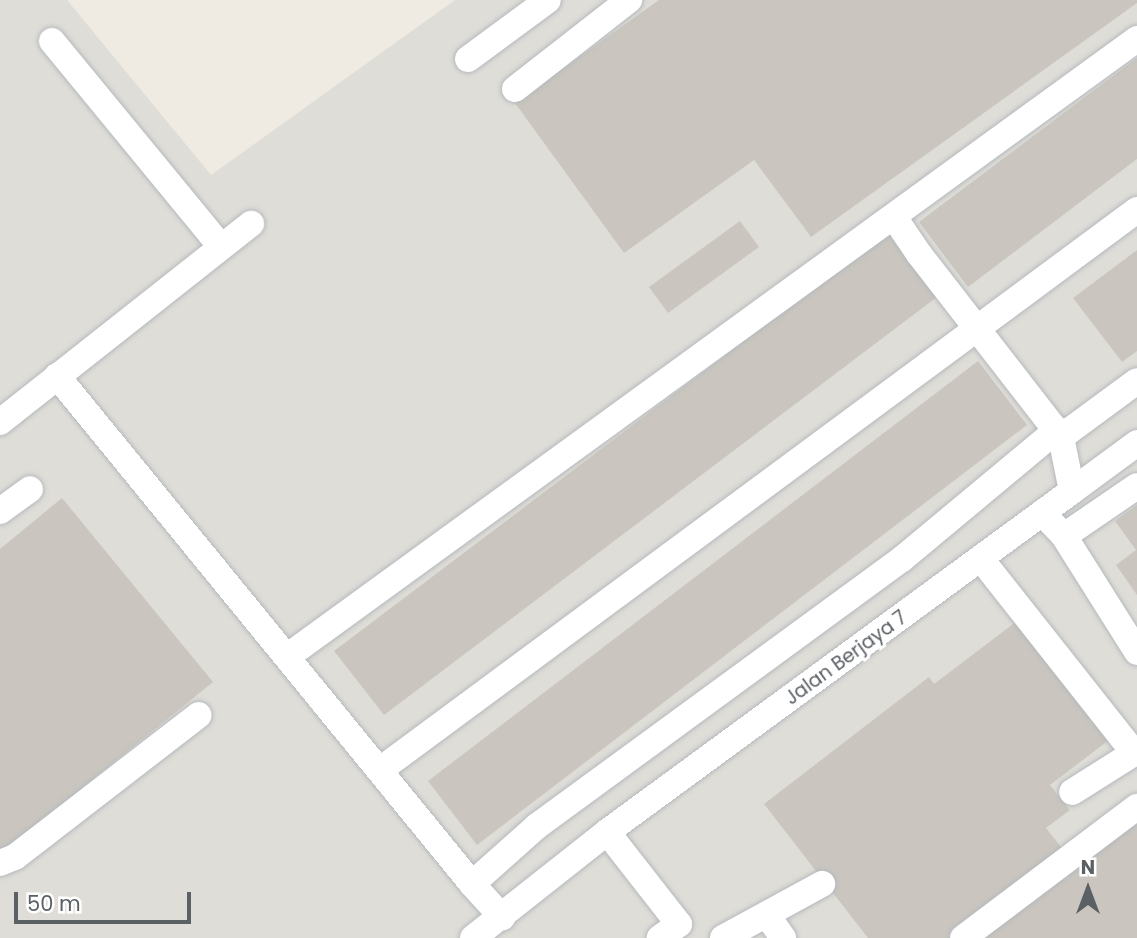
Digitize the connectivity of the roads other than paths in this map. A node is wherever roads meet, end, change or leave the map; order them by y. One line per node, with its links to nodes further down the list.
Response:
1 (548, 0): 5 (street)
2 (629, 0): 6 (street)
3 (1137, 39): 8 (street)
4 (52, 41): 10 (street)
5 (468, 60)
6 (515, 89)
7 (1137, 210): 11 (street)
8 (894, 217): 11 (street); 25 (street)
9 (251, 224): 10 (street)
10 (221, 247): 12 (street)
11 (975, 328): 15 (street); 27 (street)
12 (57, 376): 14 (street); 25 (street)
13 (1137, 381): 15 (street)
14 (0, 422)
15 (1059, 434): 19 (street); 32 (street)
16 (1137, 443): 19 (street, Jalan Berjaya 7)
17 (1137, 486): 22 (street)
18 (30, 489): 20 (street)
19 (1072, 491): 21 (street, Jalan Berjaya 7)
20 (0, 511)
21 (1042, 513): 22 (street); 23 (street, Jalan Berjaya 7)
22 (1064, 536): 24 (street)
23 (981, 559): 28 (street); 30 (street, Jalan Berjaya 7)
24 (1137, 652)
25 (288, 656): 27 (street)
26 (199, 715): 31 (street)
27 (380, 770): 32 (street)
28 (1072, 792)
29 (1137, 807): 40 (street)
30 (607, 832): 35 (street, Jalan Berjaya 7); 36 (street)
31 (0, 863)
32 (472, 884): 35 (street)
33 (822, 884): 34 (street)
34 (767, 915): 38 (street); 39 (street)
35 (502, 917): 37 (street, Jalan Berjaya 7)
36 (677, 933)
37 (473, 938)
38 (723, 938)
39 (783, 938)
40 (962, 938)

